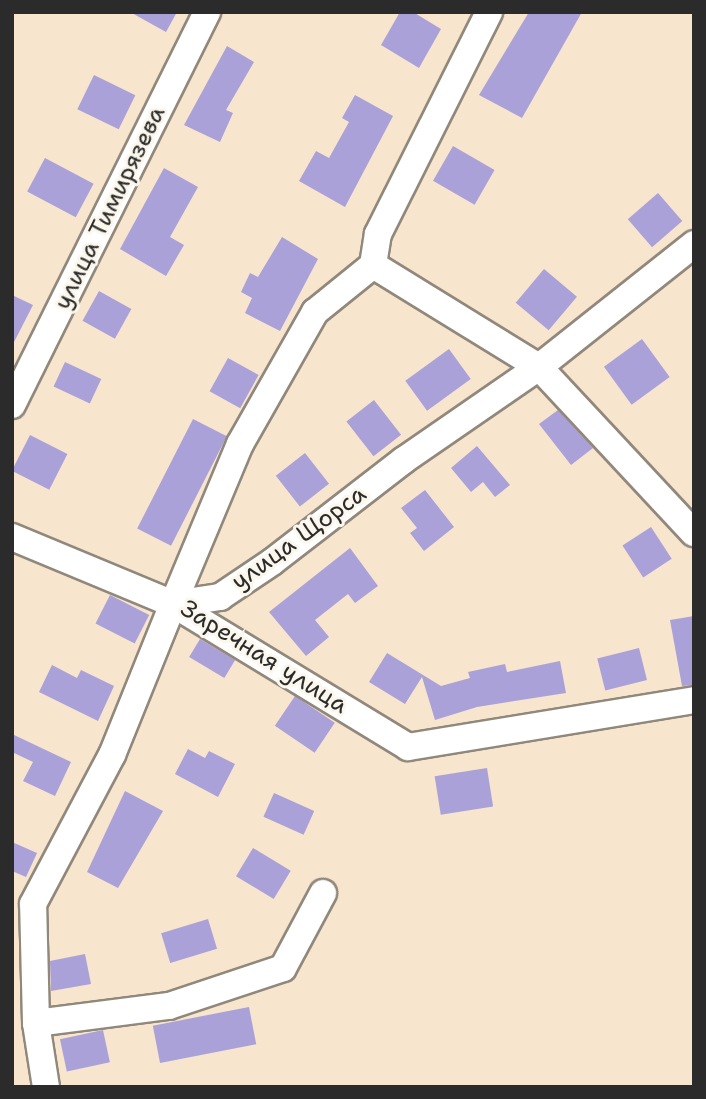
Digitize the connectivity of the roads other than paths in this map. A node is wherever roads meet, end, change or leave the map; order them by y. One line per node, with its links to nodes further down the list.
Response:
1 (208, 12): 6 (street, улица Тимирязева)
2 (489, 12): 4 (street)
3 (694, 244): 5 (street, улица Щорса)
4 (373, 265): 5 (street); 9 (street, Заречная улица)
5 (539, 367): 7 (street); 9 (street, улица Щорса)
6 (12, 405)
7 (694, 533)
8 (12, 537): 9 (street)
9 (173, 604): 10 (street, Заречная улица); 12 (street)
10 (694, 699)
11 (323, 893): 12 (street)
12 (36, 1023): 13 (street)
13 (46, 1087)

